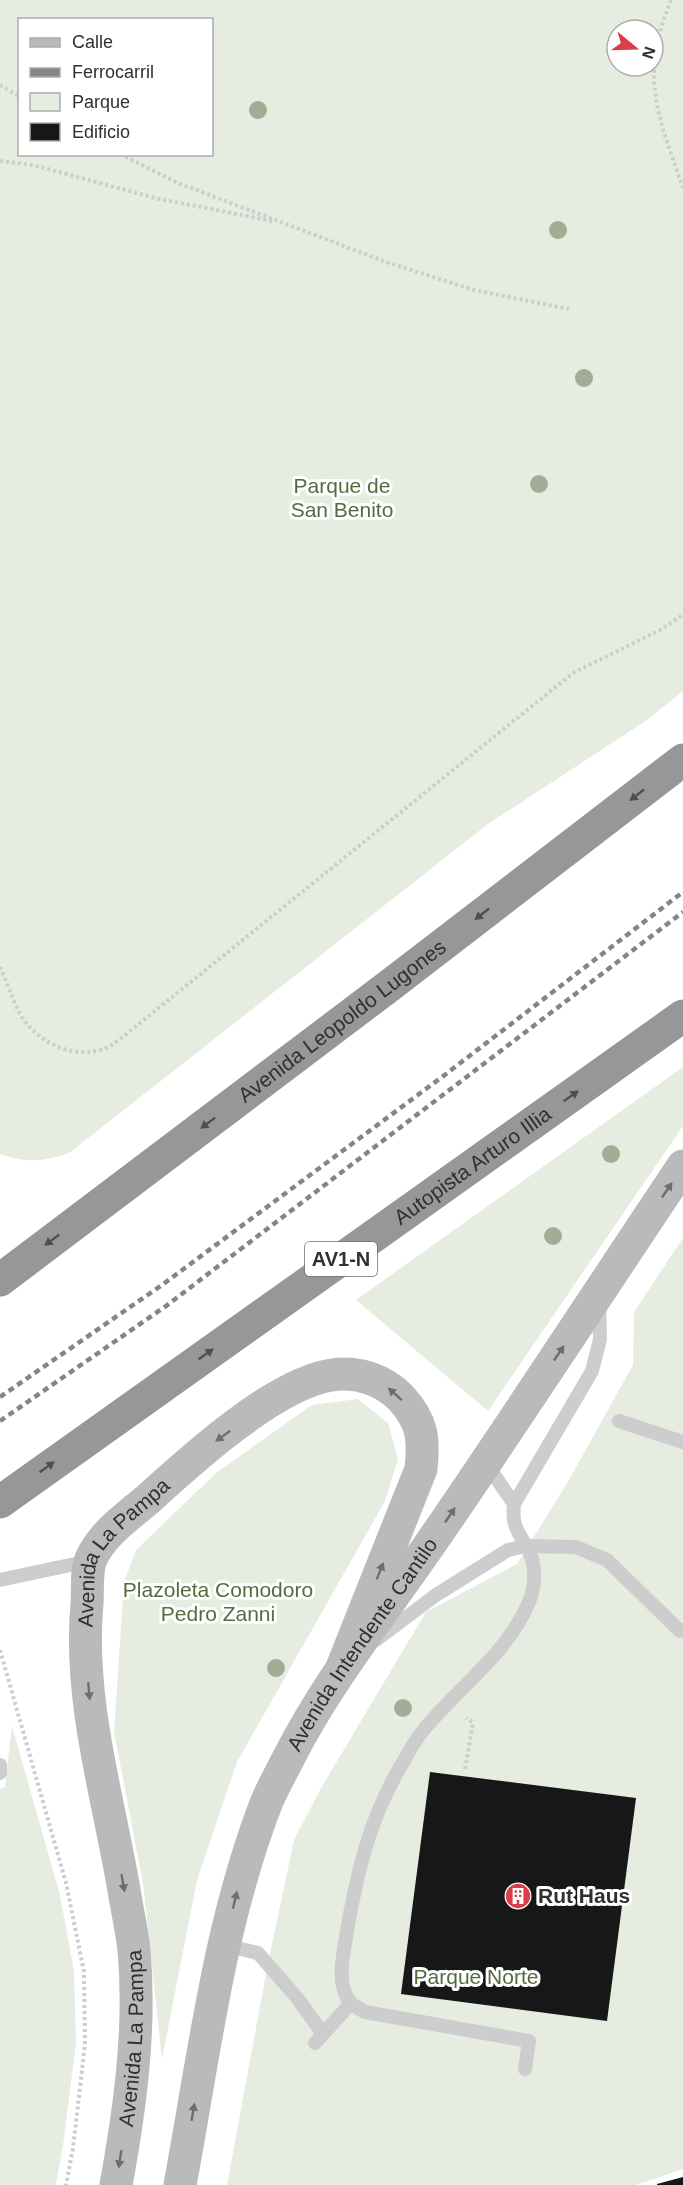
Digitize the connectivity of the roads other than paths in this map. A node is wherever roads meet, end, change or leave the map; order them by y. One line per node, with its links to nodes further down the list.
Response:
1 (683, 760): 4 (highway, Avenida Leopoldo Lugones, one-way to 4)
2 (683, 1016): 9 (highway, Autopista Arturo Illia / AV1-N, one-way to 2)
3 (683, 1166): 5 (street, Avenida Intendente Cantilo, one-way to 3)
4 (0, 1280)
5 (597, 1294): 8 (street, Avenida Intendente Cantilo, one-way to 5); 10 (lane)
6 (620, 1421): 7 (lane)
7 (683, 1442)
8 (486, 1463): 10 (lane); 15 (street, Avenida Intendente Cantilo, one-way to 8)
9 (0, 1502)
10 (514, 1504): 11 (lane)
11 (526, 1546): 14 (lane); 15 (lane); 19 (lane)
12 (90, 1561): 13 (lane); 15 (street, Avenida La Pampa, one-way to 12); 21 (street, Avenida La Pampa, one-way to 21)
13 (0, 1580)
14 (683, 1630)
15 (343, 1665): 18 (street, Avenida Intendente Cantilo, one-way to 15)
16 (0, 1765): 17 (lane)
17 (0, 1773)
18 (224, 1945): 19 (lane); 22 (street, Avenida Intendente Cantilo, one-way to 18)
19 (351, 2002): 20 (lane)
20 (525, 2069)
21 (116, 2185)
22 (180, 2185)

